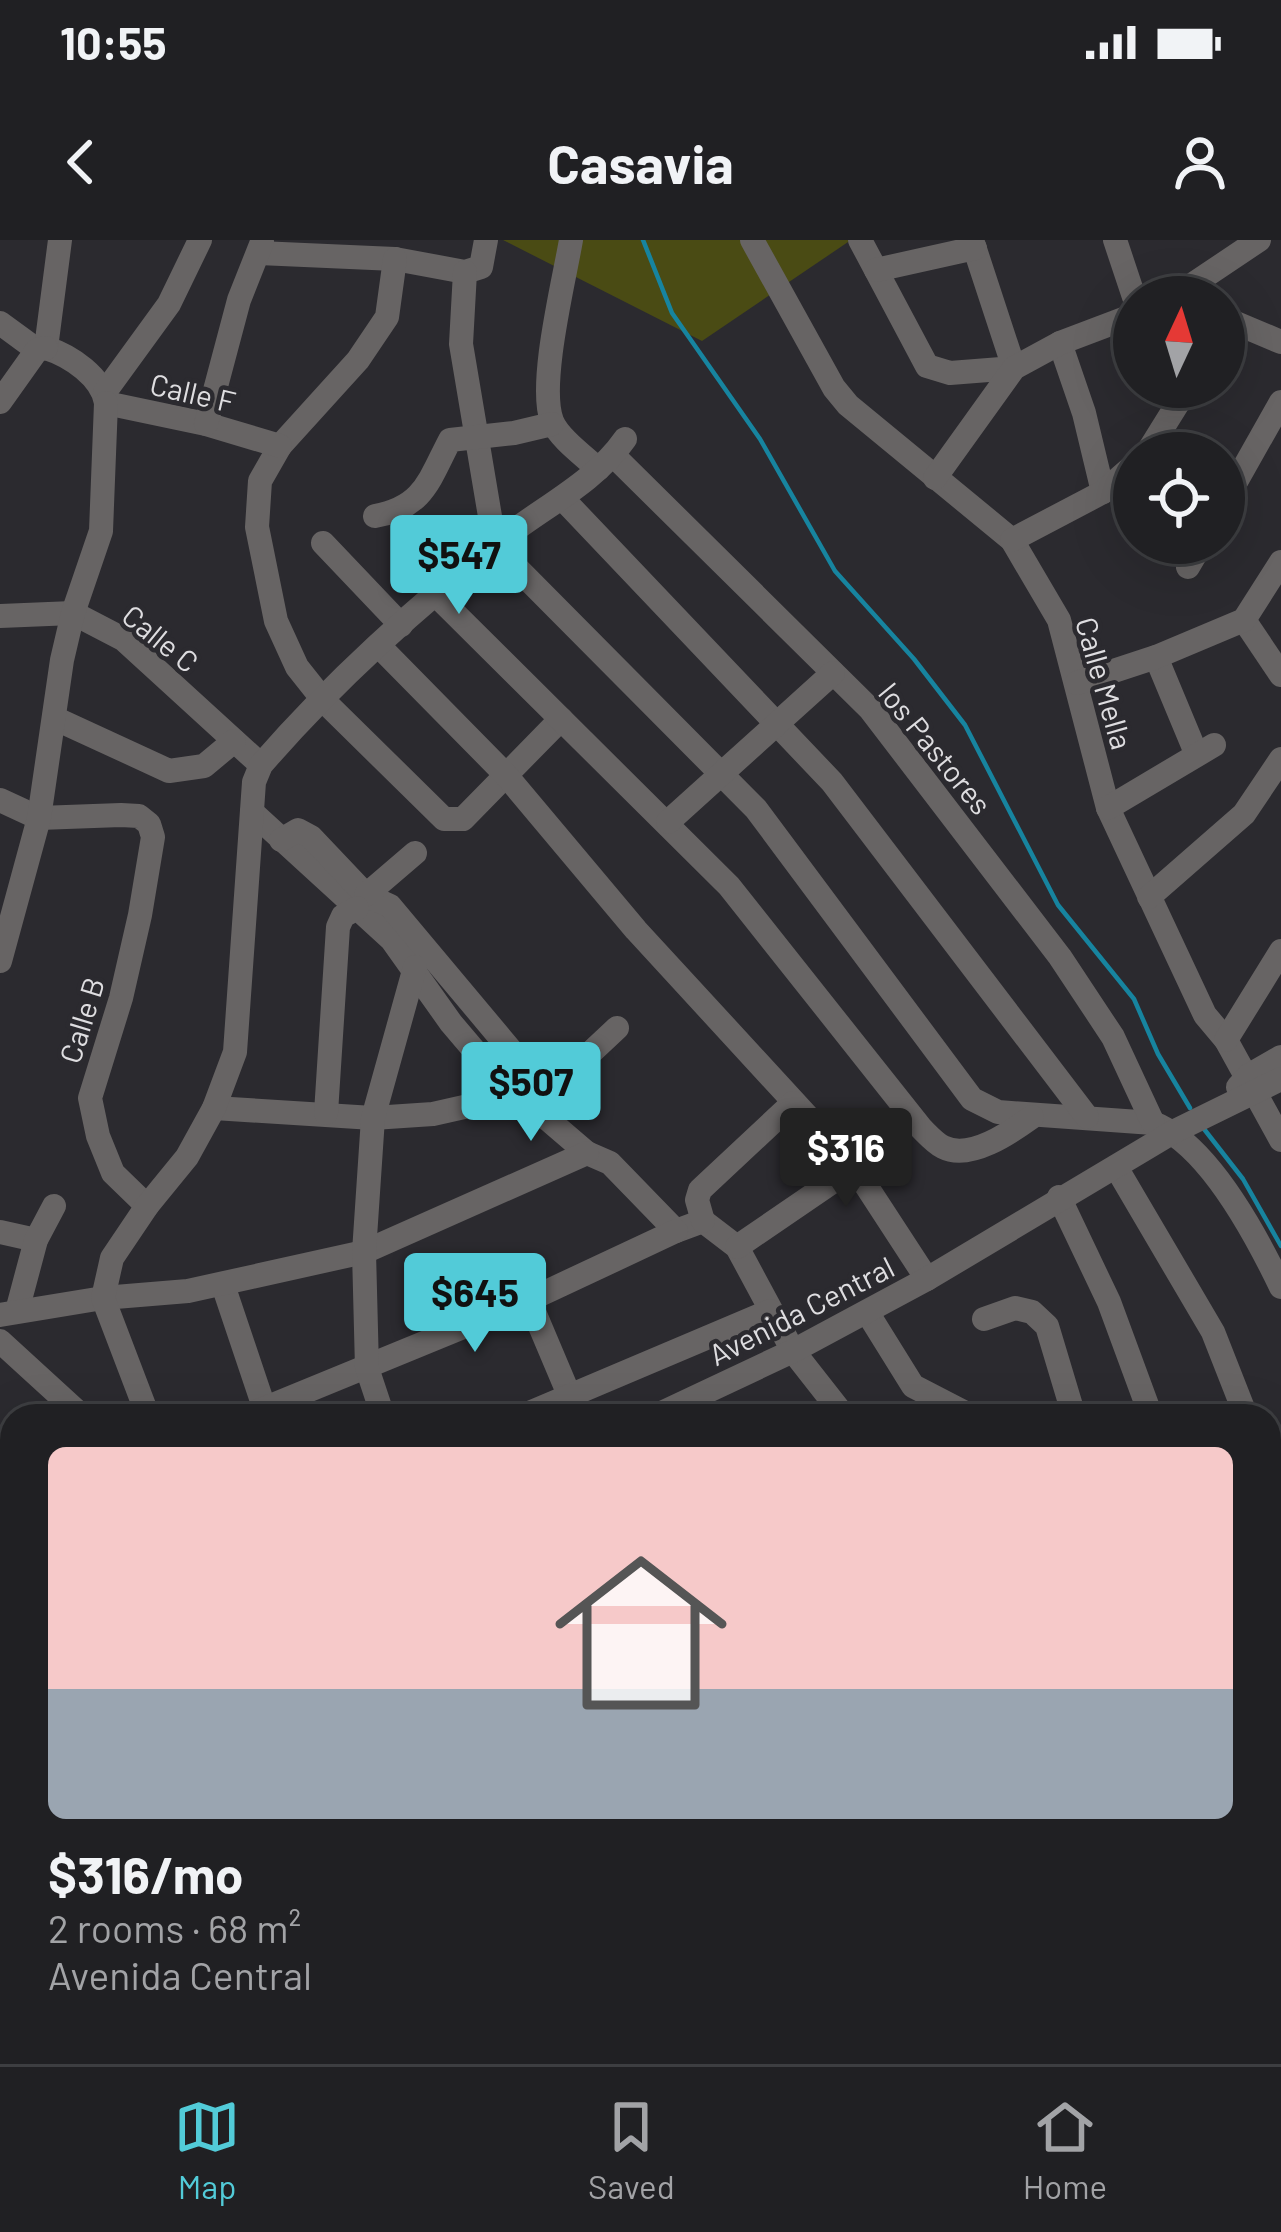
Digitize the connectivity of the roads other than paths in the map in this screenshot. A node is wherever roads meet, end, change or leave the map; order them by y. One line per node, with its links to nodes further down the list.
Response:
1 (60, 240): 21 (street)
2 (200, 240): 23 (street)
3 (486, 240): 13 (street)
4 (571, 240): 27 (street)
5 (752, 240): 32 (street, Calle Mella)
6 (860, 240): 12 (street)
7 (1115, 240): 14 (street)
8 (1259, 240): 15 (street)
9 (973, 244): 12 (street); 22 (street)
10 (261, 247): 11 (street); 26 (street)
11 (395, 259): 13 (street); 29 (street)
12 (876, 270): 22 (street)
13 (465, 272): 28 (street)
14 (1127, 276)
15 (1209, 276)
16 (0, 323): 21 (street, Calle F)
17 (1113, 323): 20 (street)
18 (1245, 329): 19 (street)
19 (1281, 342)
20 (1060, 343): 22 (street); 34 (street)
21 (27, 358): 23 (street, Calle F); 25 (street)
22 (1014, 368): 32 (street)
23 (105, 398): 26 (street, Calle F); 44 (street)
24 (1281, 401): 31 (street)
25 (0, 402)
26 (206, 424): 29 (street, Calle F)
27 (552, 424): 28 (street); 30 (street, los Pastores)
28 (476, 436): 36 (street); 39 (street)
29 (280, 446): 53 (street)
30 (612, 455): 35 (street); 50 (street, los Pastores)
31 (1245, 465)
32 (934, 478): 37 (street, Calle Mella)
33 (1113, 483): 34 (street)
34 (1103, 492): 37 (street)
35 (562, 498): 39 (street); 56 (street)
36 (375, 516)
37 (1012, 540): 52 (street, Calle Mella)
38 (323, 543): 47 (street)
39 (495, 545): 43 (street); 60 (street)
40 (1281, 562): 46 (street)
41 (1190, 564): 42 (street)
42 (1188, 567)
43 (437, 596): 47 (street); 55 (street)
44 (73, 613): 45 (street, Calle C); 54 (street); 57 (street, Calle C)
45 (0, 616)
46 (1244, 620): 49 (street); 51 (street)
47 (401, 625): 48 (street)
48 (379, 646): 53 (street); 61 (street)
49 (1156, 657): 52 (street); 63 (street)
50 (833, 673): 56 (street); 87 (street, los Pastores)
51 (1281, 675)
52 (1077, 683): 63 (street, Calle Mella)
53 (324, 701): 59 (street); 61 (street)
54 (54, 718): 57 (street); 65 (street)
55 (561, 719): 61 (street); 66 (street)
56 (777, 720): 60 (street); 86 (street)
57 (234, 741): 59 (street, Calle C)
58 (1281, 759): 68 (street)
59 (261, 765): 64 (street)
60 (724, 772): 66 (street); 84 (street)
61 (506, 774): 80 (street)
62 (0, 800): 65 (street)
63 (1108, 808): 68 (street, Calle Mella)
64 (252, 812): 69 (street); 81 (street)
65 (39, 818): 70 (street); 94 (street, Calle B)
66 (668, 822): 83 (street)
67 (416, 853): 69 (street)
68 (1150, 897): 75 (street, Calle Mella)
69 (361, 902): 73 (street); 74 (street); 82 (street)
70 (4, 932): 72 (street)
71 (1281, 951): 75 (street)
72 (0, 961)
73 (415, 967): 79 (street); 85 (street)
74 (617, 1028)
75 (1226, 1040): 78 (street, Calle Mella)
76 (1281, 1058): 78 (street, Avenida Central)
77 (1281, 1079): 78 (street, Avenida Central)
78 (1251, 1085): 87 (street, Avenida Central); 88 (street, Calle Mella)
79 (514, 1096): 85 (street); 89 (street)
80 (794, 1102): 90 (street); 95 (street)
81 (214, 1108): 82 (street); 94 (street)
82 (326, 1113): 85 (street)
83 (910, 1115): 84 (street); 90 (street)
84 (1032, 1117): 86 (street)
85 (374, 1118): 100 (street)
86 (1087, 1118): 87 (street)
87 (1164, 1127): 91 (street, Avenida Central); 103 (street, los Pastores)
88 (1281, 1140)
89 (587, 1154): 96 (street); 100 (street)
90 (854, 1167): 99 (street); 101 (street)
91 (1116, 1167): 92 (street, Avenida Central); 125 (street)
92 (1059, 1198): 101 (street, Avenida Central); 124 (street)
93 (53, 1206): 98 (street)
94 (147, 1206): 104 (street)
95 (703, 1221): 96 (street); 99 (street)
96 (676, 1231): 105 (street)
97 (0, 1232): 98 (street)
98 (36, 1240): 108 (street)
99 (736, 1247): 106 (street)
100 (364, 1252): 102 (street); 112 (street)
101 (927, 1280): 107 (street, Avenida Central)
102 (223, 1285): 104 (street); 115 (street)
103 (1281, 1287)
104 (104, 1298): 108 (street); 114 (street)
105 (529, 1300): 112 (street); 118 (street)
106 (770, 1311): 111 (street); 119 (street)
107 (867, 1312): 111 (street, Avenida Central); 122 (street)
108 (8, 1313)
109 (984, 1318): 123 (street)
110 (0, 1341): 113 (street)
111 (793, 1351): 120 (street, Avenida Central); 121 (street)
112 (367, 1368): 116 (street); 117 (street)
113 (69, 1404)
114 (144, 1404)
115 (256, 1404)
116 (282, 1404)
117 (379, 1404)
118 (572, 1404)
119 (577, 1404)
120 (680, 1404)
121 (835, 1404)
122 (948, 1404)
123 (1070, 1404)
124 (1155, 1404)
125 (1241, 1404)

